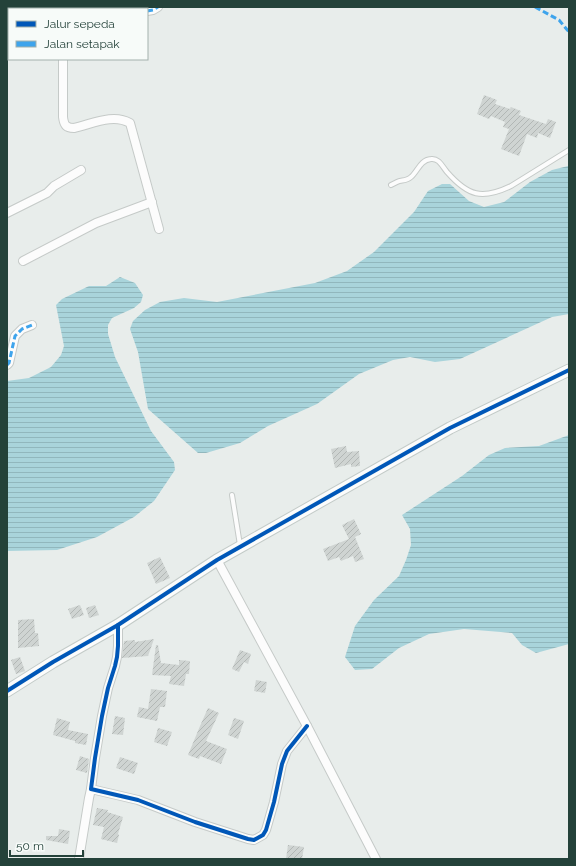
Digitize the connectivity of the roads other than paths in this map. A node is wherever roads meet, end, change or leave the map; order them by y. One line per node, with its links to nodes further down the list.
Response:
1 (158, 7): 2 (street)
2 (148, 11)
3 (63, 60): 7 (street)
4 (569, 150): 6 (lane)
5 (81, 170): 8 (street)
6 (391, 185)
7 (152, 202): 9 (street); 10 (street)
8 (7, 213)
9 (159, 229)
10 (23, 261)
11 (32, 325): 12 (street)
12 (7, 365)
13 (569, 370): 15 (street)
14 (232, 496): 15 (lane)
15 (240, 547): 16 (street)
16 (217, 560): 17 (street); 19 (street)
17 (118, 625): 18 (street); 20 (street)
18 (7, 691)
19 (307, 726): 20 (street); 22 (street)
20 (92, 789): 21 (street)
21 (79, 859)
22 (376, 859)

